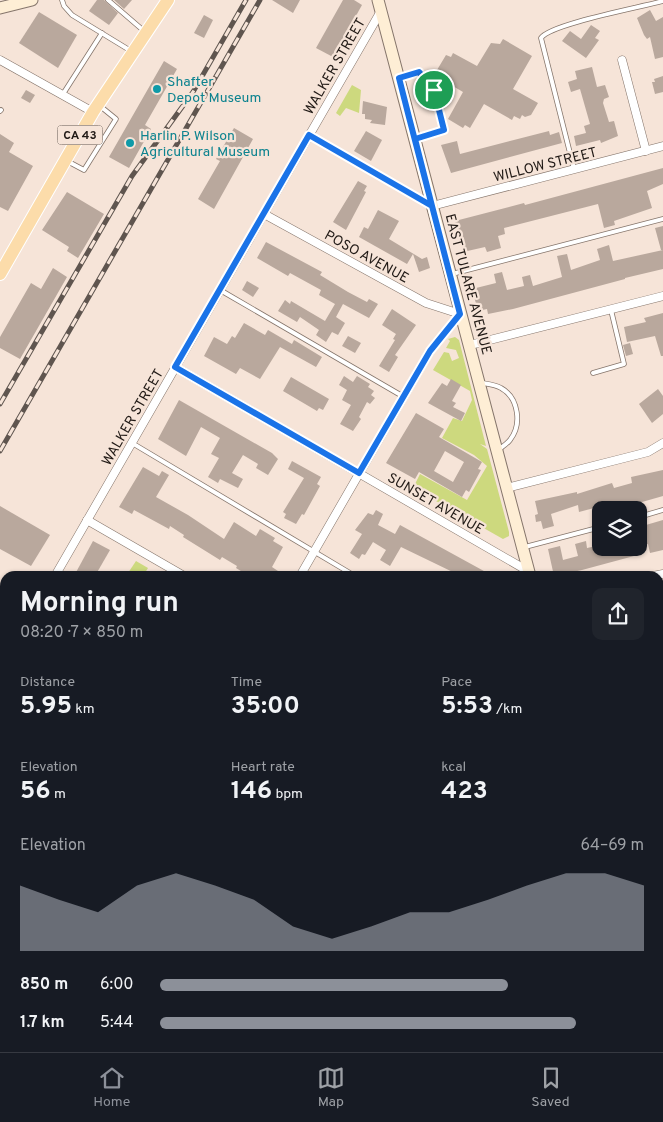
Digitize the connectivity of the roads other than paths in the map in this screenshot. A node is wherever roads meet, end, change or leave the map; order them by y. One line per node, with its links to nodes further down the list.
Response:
1 (32, 0): 7 (street)
2 (62, 0): 9 (lane)
3 (108, 0): 8 (lane)
4 (168, 0): 8 (main road, CA 43)
5 (663, 1): 21 (lane)
6 (380, 3): 13 (street, EAST TULARE AVENUE); 16 (street, WALKER STREET)
7 (0, 8)
8 (145, 32): 10 (main road, CA 43)
9 (102, 33): 10 (lane); 14 (lane)
10 (133, 52): 15 (main road, CA 43)
11 (0, 60): 14 (street)
12 (622, 60): 19 (street)
13 (399, 78): 17 (street, EAST TULARE AVENUE); 17 (lane)
14 (62, 95): 15 (street)
15 (95, 109): 20 (main road, CA 43); 20 (lane)
16 (309, 135): 22 (lane); 23 (street, WALKER STREET)
17 (415, 139): 22 (street, EAST TULARE AVENUE)
18 (663, 146): 19 (street, WILLOW STREET)
19 (646, 151): 21 (street, WILLOW STREET)
20 (66, 160): 25 (main road, CA 43)
21 (574, 169): 22 (street, WILLOW STREET)
22 (432, 206): 26 (street, EAST TULARE AVENUE)
23 (264, 214): 27 (street, WALKER STREET); 30 (street, POSO AVENUE)
24 (663, 219): 26 (lane)
25 (1, 269)
26 (450, 274): 30 (street, EAST TULARE AVENUE)
27 (220, 290): 32 (street, WALKER STREET); 35 (lane)
28 (663, 296): 29 (street)
29 (610, 308): 31 (street); 33 (lane)
30 (460, 314): 31 (street, EAST TULARE AVENUE); 35 (street)
31 (470, 345): 34 (street, EAST TULARE AVENUE)
32 (175, 367): 36 (street, WALKER STREET); 39 (street, SUNSET AVENUE)
33 (593, 374)
34 (480, 382): 38 (street, EAST TULARE AVENUE); 38 (lane)
35 (404, 397): 39 (street)
36 (132, 443): 43 (street, WALKER STREET); 46 (lane)
37 (663, 443): 40 (street)
38 (497, 451): 40 (street, EAST TULARE AVENUE)
39 (359, 473): 46 (street); 51 (street, SUNSET AVENUE)
40 (507, 488): 45 (street, EAST TULARE AVENUE)
41 (663, 510): 42 (lane)
42 (647, 515)
43 (87, 520): 47 (street, WALKER STREET); 48 (street)
44 (592, 529): 45 (lane)
45 (522, 547): 52 (street, EAST TULARE AVENUE)
46 (314, 552): 49 (street); 50 (lane)
47 (58, 571)
48 (175, 571)
49 (303, 571)
50 (346, 571)
51 (524, 571)
52 (528, 571)

